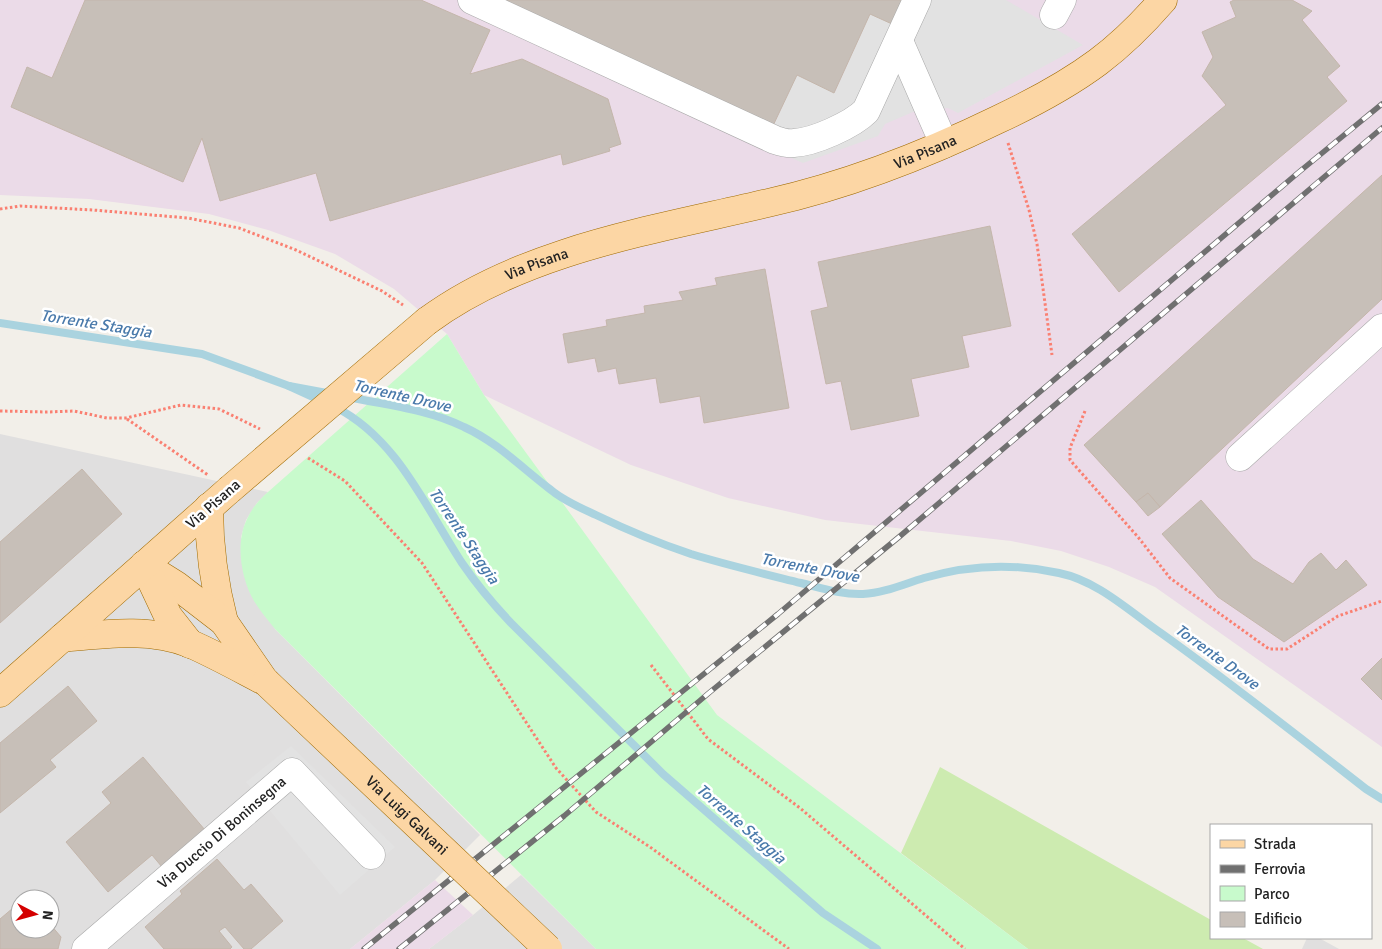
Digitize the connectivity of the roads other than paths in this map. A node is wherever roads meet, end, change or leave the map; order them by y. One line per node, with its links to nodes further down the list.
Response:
1 (472, 0): 4 (street)
2 (917, 0): 4 (street)
3 (1159, 1): 5 (main road, Via Pisana)
4 (899, 41): 5 (street)
5 (944, 144): 8 (main road, Via Pisana, bridge)
6 (1382, 328): 7 (street)
7 (1240, 457)
8 (219, 498): 9 (main road, Via Pisana); 10 (main road, Via Luigi Galvani)
9 (144, 565): 10 (main road, Via Luigi Galvani); 11 (main road, Via Pisana); 12 (main road, Via Luigi Galvani)
10 (224, 622): 13 (main road, Via Luigi Galvani)
11 (62, 638): 12 (main road, Via Luigi Galvani); 14 (main road, Via Pisana)
12 (190, 644): 13 (main road, Via Luigi Galvani)
13 (266, 682): 17 (main road, Via Luigi Galvani, bridge)
14 (0, 694)
15 (371, 855): 16 (street, Via Duccio Di Boninsegna)
16 (86, 949)
17 (548, 949)

